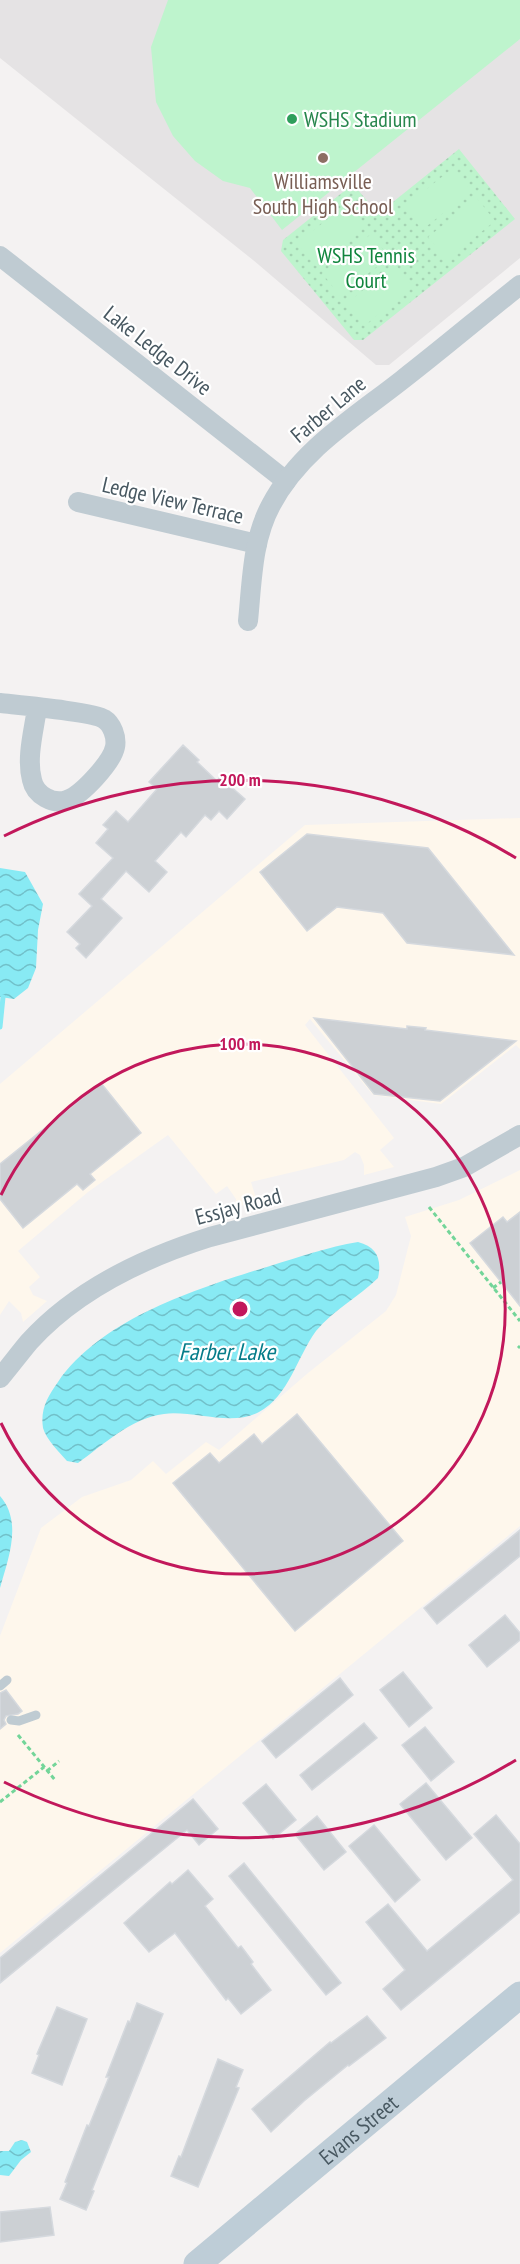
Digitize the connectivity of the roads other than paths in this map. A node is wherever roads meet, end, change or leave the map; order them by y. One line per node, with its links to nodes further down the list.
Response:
1 (0, 256): 3 (street, Lake Ledge Drive)
2 (520, 285): 3 (street, Farber Lane)
3 (286, 481): 5 (street, Farber Lane)
4 (78, 502): 5 (street, Ledge View Terrace)
5 (257, 544): 6 (street, Farber Lane)
6 (248, 621)
7 (0, 703): 8 (street)
8 (38, 708): 8 (street)
9 (520, 1136): 10 (street, Essjay Road)
10 (0, 1378)
11 (36, 1715): 12 (lane)
12 (11, 1720)
13 (520, 1995): 14 (street, Evans Street)
14 (197, 2264)

